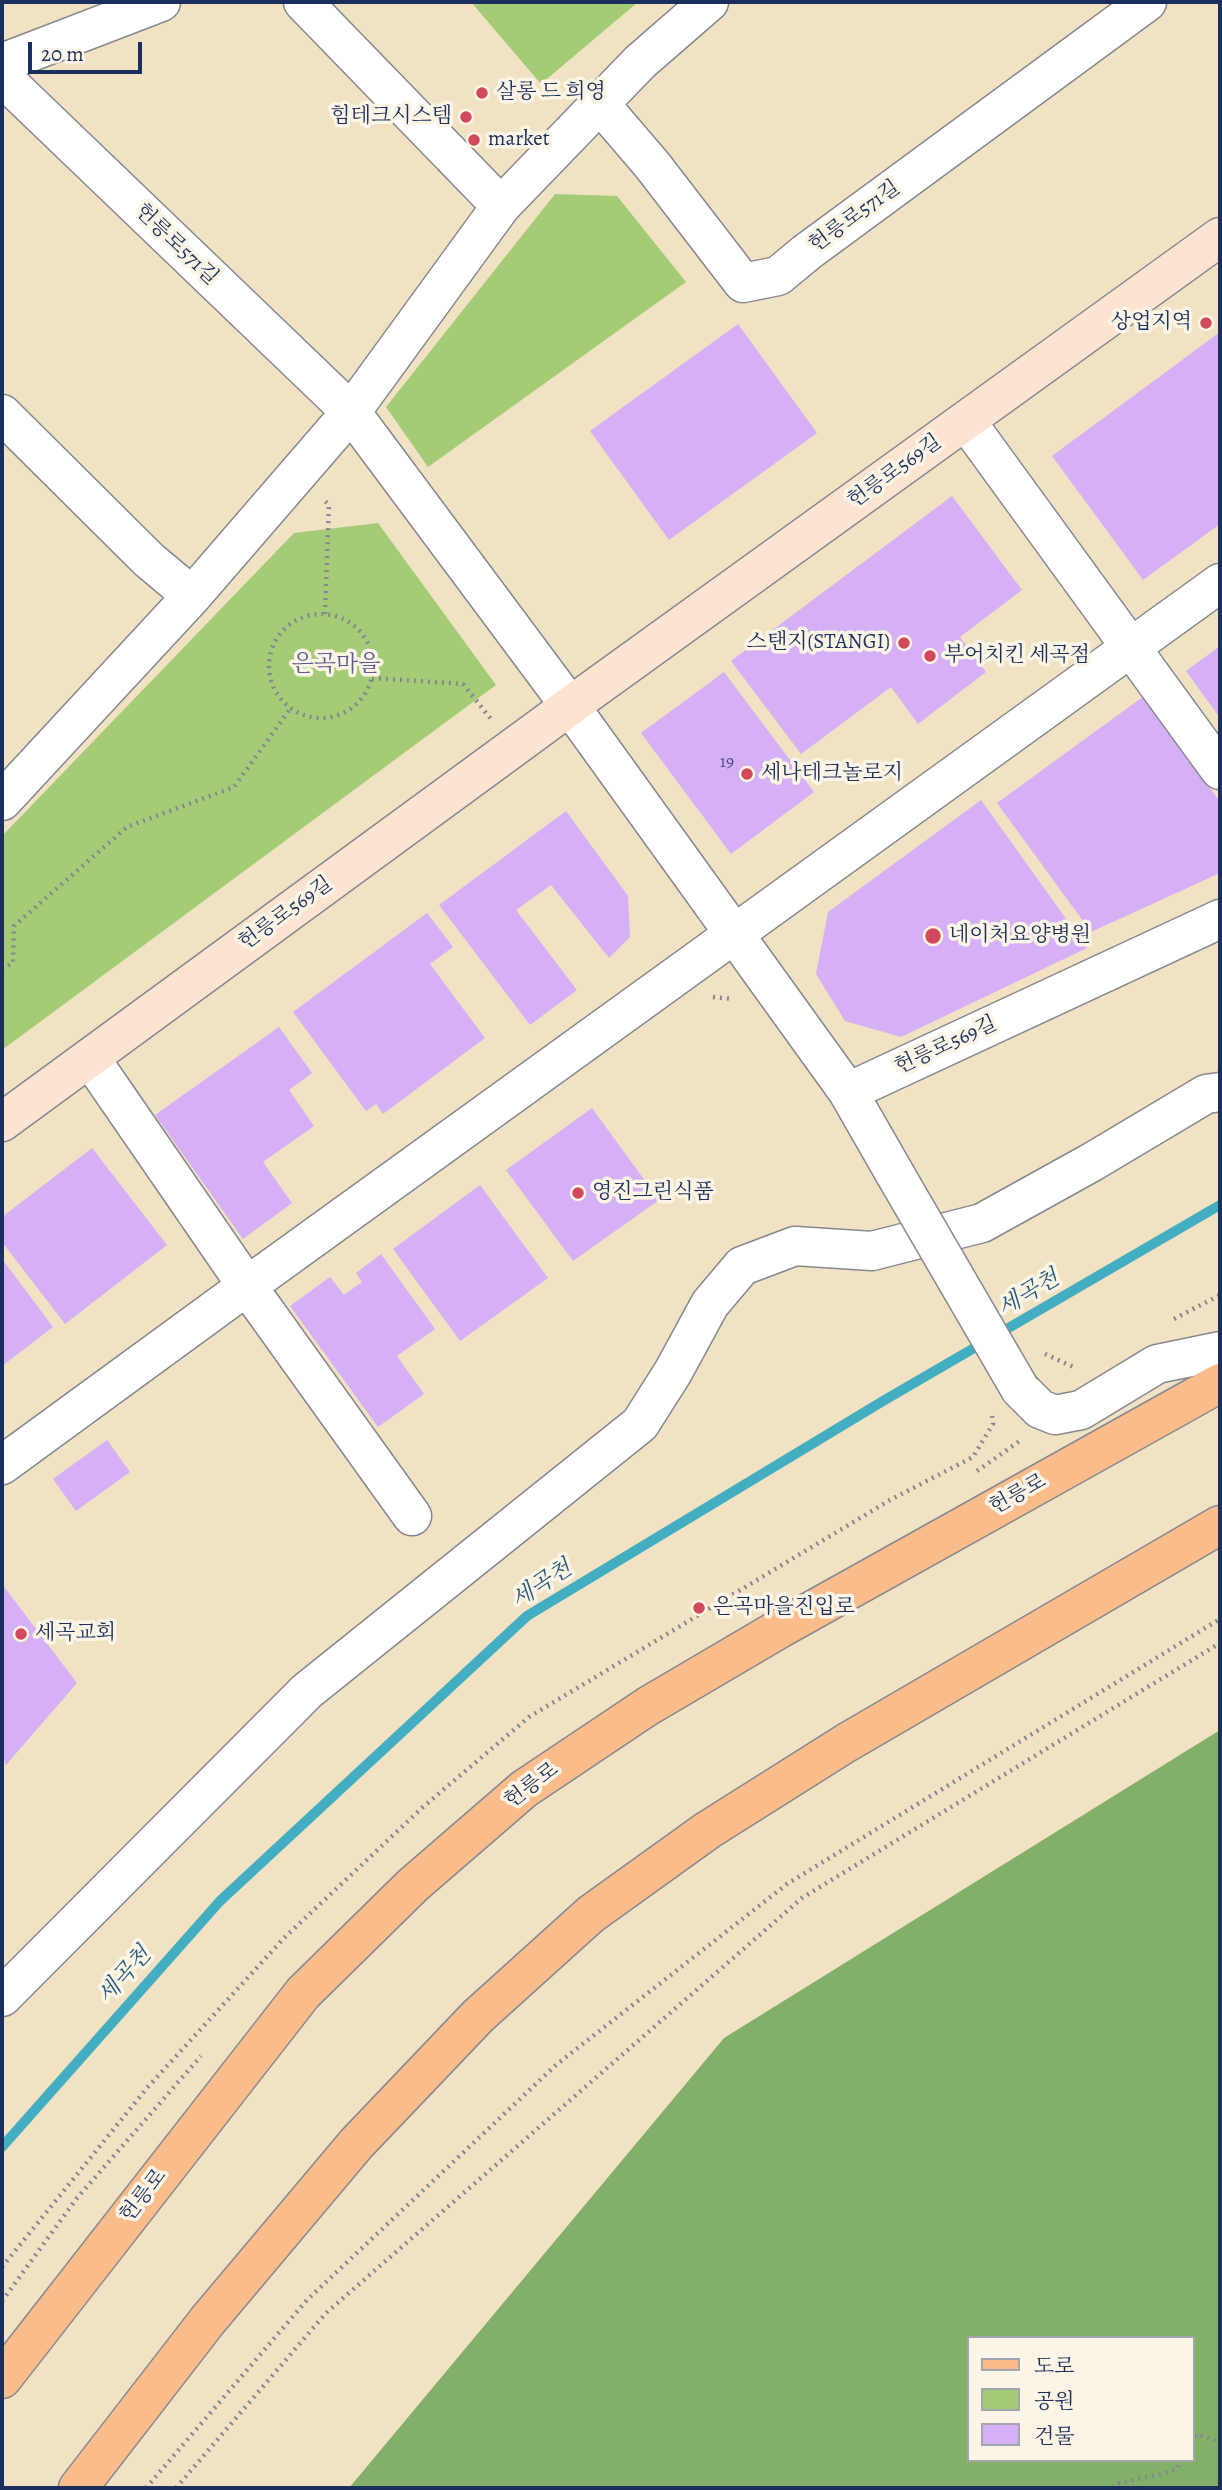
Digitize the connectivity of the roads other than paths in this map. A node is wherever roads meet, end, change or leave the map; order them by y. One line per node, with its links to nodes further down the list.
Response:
1 (161, 2): 5 (street)
2 (303, 2): 8 (street)
3 (709, 2): 7 (street)
4 (1147, 2): 7 (street, 헌릉로571길)
5 (2, 63)
6 (2, 77): 10 (street, 헌릉로571길)
7 (600, 104): 8 (street)
8 (501, 206): 10 (street)
9 (1220, 237): 12 (street, 헌릉로569길)
10 (351, 412): 14 (street); 16 (street, 헌릉로571길)
11 (2, 414): 14 (street)
12 (966, 421): 15 (street); 16 (street, 헌릉로569길)
13 (1220, 583): 15 (street)
14 (192, 596): 18 (street)
15 (1131, 648): 17 (street); 20 (street)
16 (569, 706): 20 (street); 21 (street, 헌릉로569길)
17 (1220, 770)
18 (3, 799)
19 (1220, 919): 22 (street, 헌릉로569길)
20 (735, 935): 22 (street); 25 (street)
21 (90, 1058): 24 (street, 헌릉로569길); 25 (street)
22 (848, 1092): 26 (street, bridge)
23 (1220, 1092): 31 (street)
24 (2, 1122)
25 (247, 1286): 28 (street); 29 (street)
26 (1220, 1351)
27 (1220, 1383): 32 (main road, 헌릉로)
28 (2, 1465)
29 (412, 1516)
30 (1220, 1525): 33 (main road)
31 (2, 1997)
32 (2, 2379)
33 (78, 2488)

